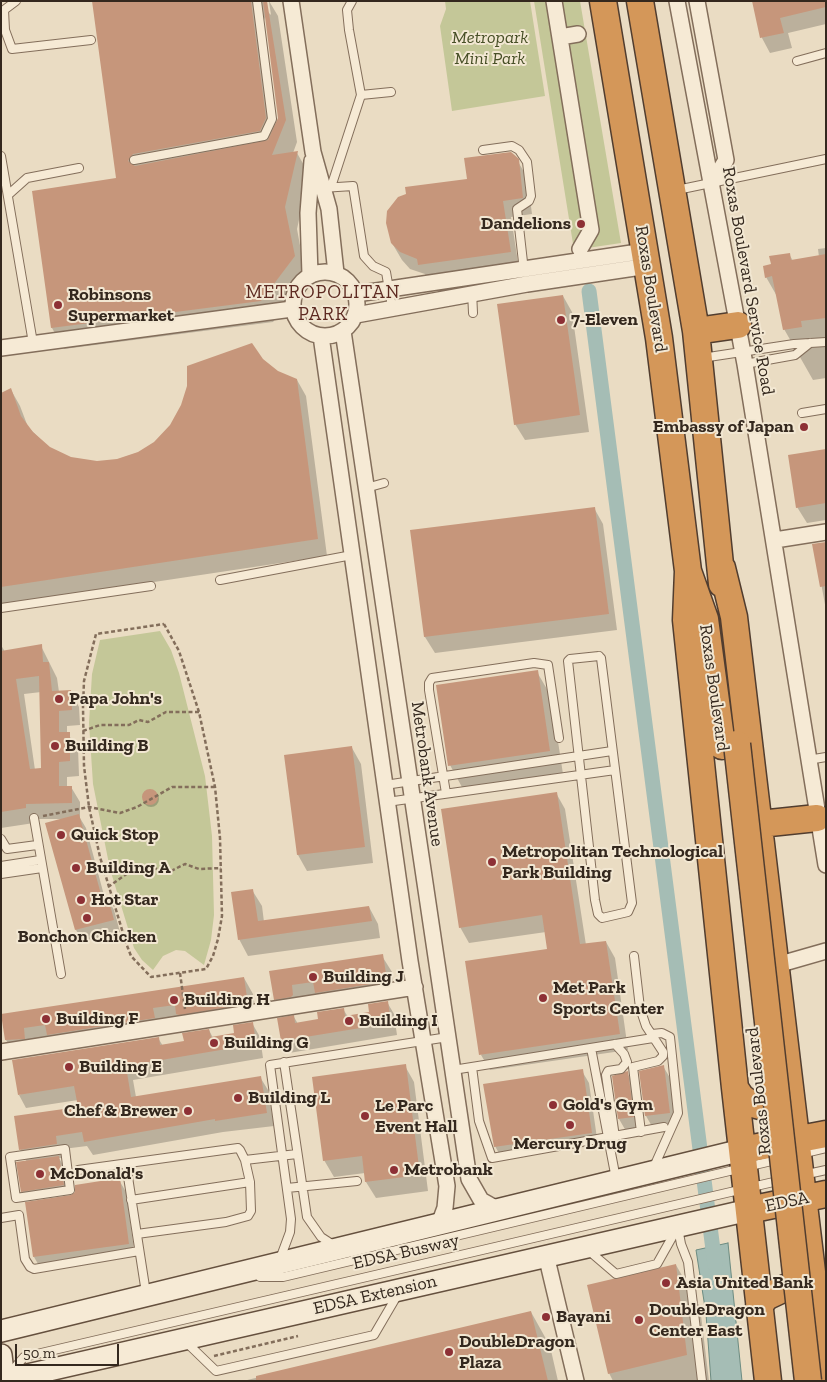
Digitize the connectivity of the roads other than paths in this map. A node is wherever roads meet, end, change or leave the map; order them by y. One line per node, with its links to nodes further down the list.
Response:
1 (16, 1): 12 (lane)
2 (257, 1): 20 (lane)
3 (290, 1): 23 (street)
4 (352, 1): 16 (lane)
5 (554, 1): 11 (street)
6 (602, 1): 28 (highway, Roxas Boulevard)
7 (640, 1): 24 (highway, Roxas Boulevard)
8 (677, 1): 22 (street, Roxas Boulevard Service Road)
9 (697, 1): 22 (street)
10 (578, 34): 11 (street)
11 (560, 37): 27 (street)
12 (91, 40)
13 (826, 53): 14 (lane)
14 (797, 61)
15 (391, 92): 16 (lane)
16 (361, 95): 23 (lane)
17 (483, 150): 32 (lane)
18 (1, 156): 25 (lane)
19 (826, 159): 22 (lane)
20 (134, 160)
21 (79, 168): 25 (lane)
22 (712, 183): 24 (lane); 42 (street, Roxas Boulevard Service Road)
23 (322, 188): 30 (street); 31 (street); 35 (lane)
24 (673, 191): 44 (highway, Roxas Boulevard)
25 (8, 194): 26 (lane)
26 (5, 205): 47 (lane)
27 (580, 249)
28 (646, 258): 29 (street); 34 (street); 60 (highway, Roxas Boulevard)
29 (559, 264): 32 (street); 34 (street)
30 (336, 273): 31 (street); 36 (street)
31 (310, 275): 39 (street)
32 (525, 276): 33 (street); 34 (street); 37 (street)
33 (470, 277): 35 (street); 37 (lane)
34 (561, 280)
35 (389, 289): 36 (street); 38 (lane)
36 (356, 294): 41 (street)
37 (472, 294): 38 (street); 40 (lane)
38 (392, 307): 41 (street)
39 (292, 308): 45 (street); 47 (street)
40 (473, 313)
41 (356, 314): 43 (street)
42 (738, 325): 44 (highway); 51 (street, Roxas Boulevard Service Road)
43 (342, 331): 45 (street); 55 (street, Metrobank Avenue)
44 (696, 331): 50 (highway, Roxas Boulevard)
45 (321, 336): 58 (street)
46 (826, 342): 48 (lane)
47 (33, 343): 49 (street)
48 (810, 343): 51 (lane); 51 (lane)
49 (1, 348)
50 (700, 358): 51 (lane); 59 (highway, Roxas Boulevard)
51 (744, 358): 57 (street, Roxas Boulevard Service Road)
52 (826, 409): 53 (lane)
53 (802, 413)
54 (384, 483): 55 (lane)
55 (366, 488): 73 (street, Metrobank Avenue)
56 (826, 532): 57 (street)
57 (775, 540): 69 (street, Roxas Boulevard Service Road)
58 (352, 555): 61 (lane); 74 (street)
59 (722, 568): 65 (highway, Roxas Boulevard); 80 (highway)
60 (688, 570): 65 (highway, Roxas Boulevard); 102 (highway)
61 (220, 580)
62 (151, 586): 63 (lane)
63 (1, 608)
64 (558, 738): 72 (lane)
65 (730, 745): 146 (highway, Roxas Boulevard); 147 (highway, Roxas Boulevard, bridge)
66 (612, 751): 67 (lane); 67 (lane); 70 (lane)
67 (579, 756): 71 (lane); 72 (lane)
68 (826, 757): 69 (lane)
69 (808, 760): 79 (street, Roxas Boulevard Service Road)
70 (615, 770): 71 (lane); 71 (lane)
71 (581, 774): 75 (lane)
72 (443, 776): 73 (lane); 75 (lane)
73 (409, 782): 74 (lane); 76 (street, Metrobank Avenue)
74 (385, 785): 77 (street)
75 (446, 793): 76 (lane)
76 (411, 798): 77 (lane); 93 (street, Metrobank Avenue)
77 (387, 802): 91 (street)
78 (34, 818): 82 (lane)
79 (817, 818): 80 (highway); 84 (street, Roxas Boulevard Service Road)
80 (760, 824): 89 (highway)
81 (1, 839): 82 (lane)
82 (37, 844): 83 (lane)
83 (41, 864): 85 (lane); 86 (lane); 90 (lane)
84 (826, 864)
85 (1, 866)
86 (1, 874)
87 (826, 951): 89 (street)
88 (634, 956): 92 (lane)
89 (776, 965): 101 (highway)
90 (61, 974)
91 (415, 987): 94 (street); 97 (street)
92 (652, 1036): 95 (lane); 104 (lane); 114 (lane)
93 (448, 1037): 94 (lane); 100 (street, Metrobank Avenue)
94 (424, 1040): 98 (lane); 127 (street)
95 (615, 1044): 96 (lane); 106 (lane)
96 (592, 1048): 99 (lane); 106 (lane)
97 (1, 1052)
98 (284, 1062): 108 (lane); 109 (lane)
99 (472, 1067): 100 (lane); 106 (lane)
100 (453, 1070): 124 (street, Metrobank Avenue)
101 (790, 1081): 102 (highway); 115 (highway)
102 (735, 1088): 120 (highway)
103 (664, 1127): 104 (lane)
104 (641, 1132): 106 (lane)
105 (826, 1134): 115 (highway, EDSA)
106 (612, 1138): 117 (lane)
107 (826, 1148): 115 (lane)
108 (298, 1154): 109 (lane); 121 (lane)
109 (282, 1156): 111 (lane); 122 (lane)
110 (10, 1157): 110 (lane)
111 (245, 1160): 112 (lane); 119 (lane)
112 (126, 1164): 113 (lane); 123 (lane)
113 (78, 1170)
114 (652, 1171): 116 (main road); 117 (main road)
115 (809, 1172): 120 (highway, EDSA); 120 (highway, EDSA); 136 (highway)
116 (678, 1174): 120 (main road); 134 (lane, EDSA Busway)
117 (616, 1180): 124 (main road)
118 (357, 1181): 121 (lane)
119 (250, 1182): 123 (lane); 128 (lane)
120 (734, 1182): 126 (main road, EDSA Extension); 138 (highway)
121 (302, 1187): 122 (lane); 130 (lane)
122 (287, 1188): 133 (lane)
123 (132, 1200): 128 (lane)
124 (499, 1210): 127 (main road)
125 (1, 1218): 131 (lane)
126 (681, 1218): 129 (main road, EDSA Extension); 129 (lane); 142 (lane, EDSA Busway); 144 (lane)
127 (439, 1224): 130 (main road)
128 (137, 1234): 131 (lane)
129 (584, 1247): 132 (main road, EDSA Extension)
130 (340, 1249): 133 (main road)
131 (139, 1251): 137 (lane)
132 (546, 1255): 135 (main road, EDSA Extension); 143 (street)
133 (278, 1264): 134 (main road)
134 (226, 1277): 137 (main road)
135 (402, 1289): 140 (main road, EDSA Extension); 140 (lane)
136 (815, 1296): 138 (highway); 148 (highway)
137 (147, 1297): 139 (main road)
138 (760, 1306): 145 (highway)
139 (1, 1331)
140 (183, 1339): 142 (main road, EDSA Extension)
141 (1, 1355): 142 (main road)
142 (3, 1381)
143 (576, 1381)
144 (702, 1381)
145 (768, 1381)
146 (793, 1381)
147 (808, 1381)
148 (825, 1381)

